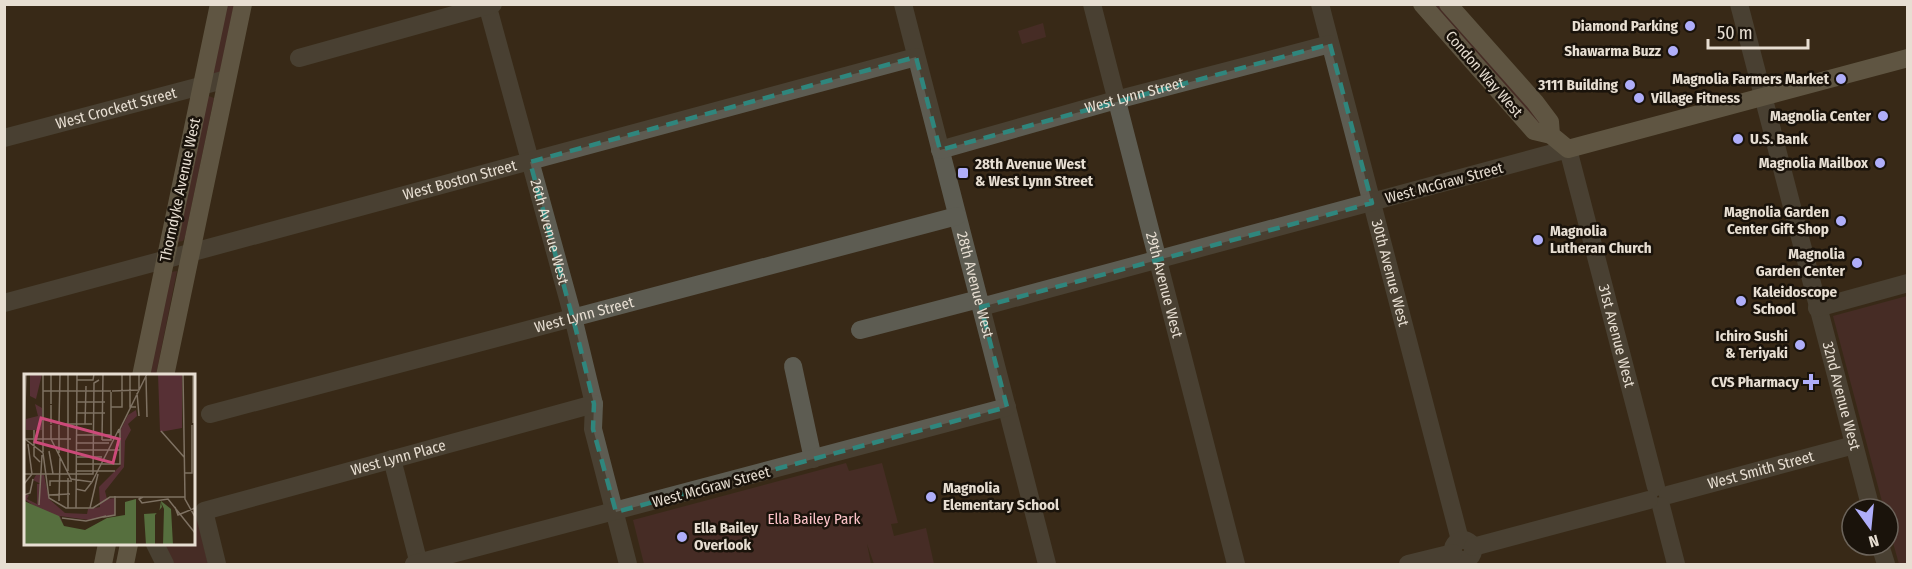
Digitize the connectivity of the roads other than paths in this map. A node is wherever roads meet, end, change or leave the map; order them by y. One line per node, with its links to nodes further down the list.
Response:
1 (219, 4): 15 (main road, Thorndyke Avenue West)
2 (243, 4): 14 (main road, Thorndyke Avenue West)
3 (903, 4): 11 (street, 28th Avenue West)
4 (1092, 4): 17 (street, 29th Avenue West)
5 (1320, 4): 10 (street, 30th Avenue West)
6 (1422, 4): 18 (main road, Condon Way West)
7 (1448, 4): 18 (main road, Condon Way West)
8 (1739, 4): 16 (street, 32nd Avenue West)
9 (489, 5): 12 (street); 22 (street, 26th Avenue West)
10 (1330, 44): 17 (street, West Lynn Street); 23 (street, 30th Avenue West)
11 (916, 57): 21 (street, 28th Avenue West); 22 (street, West Boston Street)
12 (299, 58)
13 (1908, 58): 16 (main road, West McGraw Street)
14 (227, 79): 15 (street, West Crockett Street); 25 (main road, Thorndyke Avenue West)
15 (202, 86): 19 (street, West Crockett Street); 26 (main road, Thorndyke Avenue West)
16 (1762, 97): 20 (main road, West McGraw Street); 31 (street, 32nd Avenue West)
17 (1116, 100): 21 (street, West Lynn Street); 27 (street, 29th Avenue West)
18 (1551, 135): 20 (main road, Condon Way West)
19 (4, 138)
20 (1568, 149): 23 (street, West McGraw Street); 43 (street, 31st Avenue West)
21 (940, 150): 24 (street, 28th Avenue West)
22 (530, 162): 25 (street, West Boston Street); 32 (street, 26th Avenue West)
23 (1372, 202): 27 (street, West McGraw Street); 49 (street, 30th Avenue West)
24 (957, 216): 30 (street, 28th Avenue West); 32 (street, West Lynn Street)
25 (191, 252): 26 (street, West Boston Street); 36 (main road, Thorndyke Avenue West)
26 (165, 259): 29 (street, West Boston Street); 35 (main road, Thorndyke Avenue West)
27 (1158, 260): 30 (street, West McGraw Street); 57 (street, 29th Avenue West)
28 (1908, 283): 31 (street)
29 (4, 303)
30 (980, 303): 33 (street); 38 (street, 28th Avenue West)
31 (1817, 308): 40 (street, 32nd Avenue West)
32 (573, 317): 37 (street, 26th Avenue West); 39 (street, West Lynn Street)
33 (860, 330)
34 (793, 366): 42 (street)
35 (141, 374)
36 (165, 374)
37 (594, 404): 41 (street, West Lynn Place); 45 (street, 26th Avenue West)
38 (1006, 407): 42 (street, West McGraw Street); 56 (street, 28th Avenue West)
39 (210, 414)
40 (1854, 445): 43 (street, West Smith Street); 44 (street, 32nd Avenue West)
41 (392, 459): 53 (street, West Lynn Place); 54 (street)
42 (813, 459): 45 (street, West McGraw Street)
43 (1659, 497): 49 (street, West Smith Street); 59 (street, 31st Avenue West)
44 (1868, 497)
45 (616, 513): 54 (street, West McGraw Street); 55 (street, 26th Avenue West)
46 (107, 545): 50 (main road)
47 (129, 545): 51 (main road)
48 (155, 545): 52 (street)
49 (1463, 553): 58 (street, West Smith Street)
50 (103, 564)
51 (125, 564)
52 (165, 564)
53 (217, 564)
54 (417, 564)
55 (628, 564)
56 (1047, 564)
57 (1236, 564)
58 (1408, 564)
59 (1676, 564)

